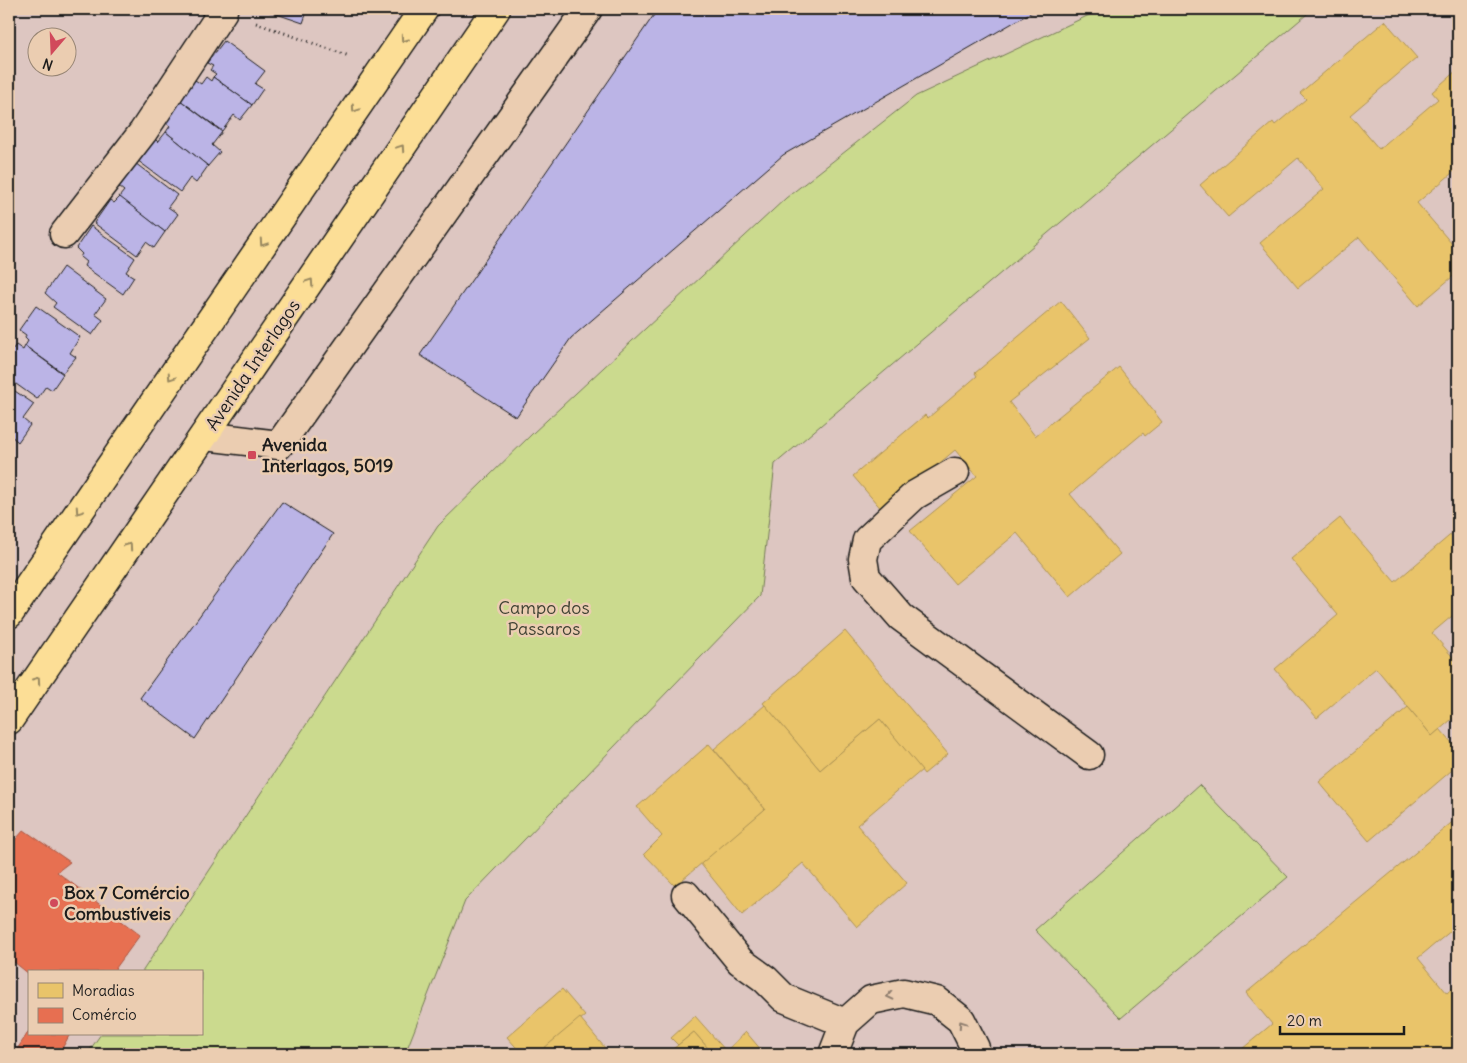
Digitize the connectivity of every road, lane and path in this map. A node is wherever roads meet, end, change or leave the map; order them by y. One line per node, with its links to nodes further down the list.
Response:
1 (424, 9): 5 (main road, one-way to 5)
2 (496, 9): 7 (main road, Avenida Interlagos, one-way to 2)
3 (588, 9): 7 (street)
4 (220, 10): 5 (path); 6 (street)
5 (383, 68): 9 (main road, one-way to 9)
6 (64, 234)
7 (205, 436): 10 (main road, Avenida Interlagos, one-way to 7)
8 (955, 472): 11 (street)
9 (9, 614)
10 (9, 720)
11 (1088, 755)
12 (686, 895): 13 (street)
13 (845, 1023): 14 (street); 15 (street, one-way to 13)
14 (833, 1054)
15 (975, 1054)

